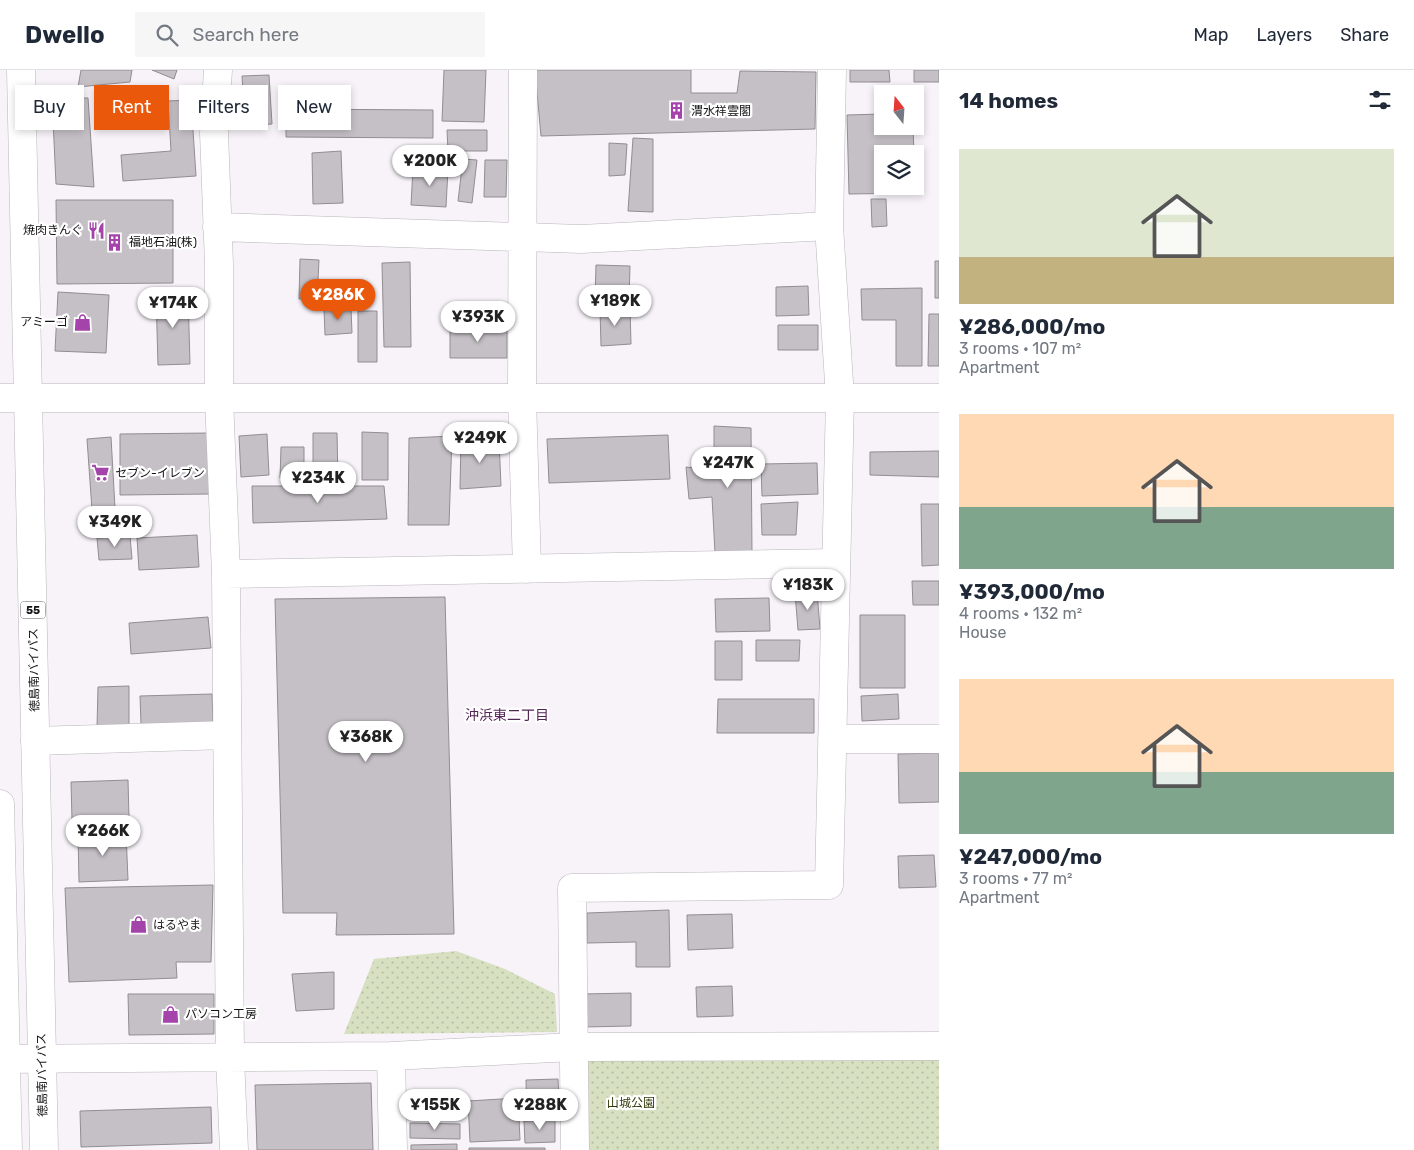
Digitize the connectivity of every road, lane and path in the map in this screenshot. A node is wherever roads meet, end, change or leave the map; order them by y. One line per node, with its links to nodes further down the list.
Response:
1 (21, 70): 10 (main road, 徳島南バイパス / 55)
2 (218, 70): 6 (main road)
3 (523, 70): 7 (main road)
4 (832, 70): 5 (main road)
5 (829, 226): 7 (main road); 12 (main road)
6 (217, 228): 7 (main road); 8 (main road)
7 (522, 237): 11 (main road)
8 (219, 397): 10 (main road); 11 (main road); 16 (main road)
9 (0, 398): 10 (main road)
10 (28, 398): 20 (main road, 徳島南バイパス / 55)
11 (522, 398): 12 (main road); 15 (main road)
12 (840, 398): 13 (main road); 14 (main road)
13 (939, 398)
14 (836, 563): 15 (main road); 19 (main road)
15 (526, 569): 16 (main road)
16 (226, 574): 17 (main road)
17 (227, 735): 20 (main road); 25 (main road)
18 (939, 739): 19 (main road)
19 (832, 740): 23 (main road)
20 (35, 741): 27 (main road, 徳島南バイパス / 55)
21 (0, 804): 26 (main road)
22 (939, 1046): 23 (main road)
23 (573, 1047): 24 (main road); 32 (main road)
24 (391, 1056): 25 (main road); 31 (main road)
25 (230, 1058): 27 (main road); 30 (main road)
26 (3, 1059): 27 (main road); 28 (main road)
27 (42, 1059): 29 (main road, 徳島南バイパス / 55)
28 (8, 1150)
29 (44, 1150)
30 (234, 1150)
31 (393, 1150)
32 (575, 1150)

